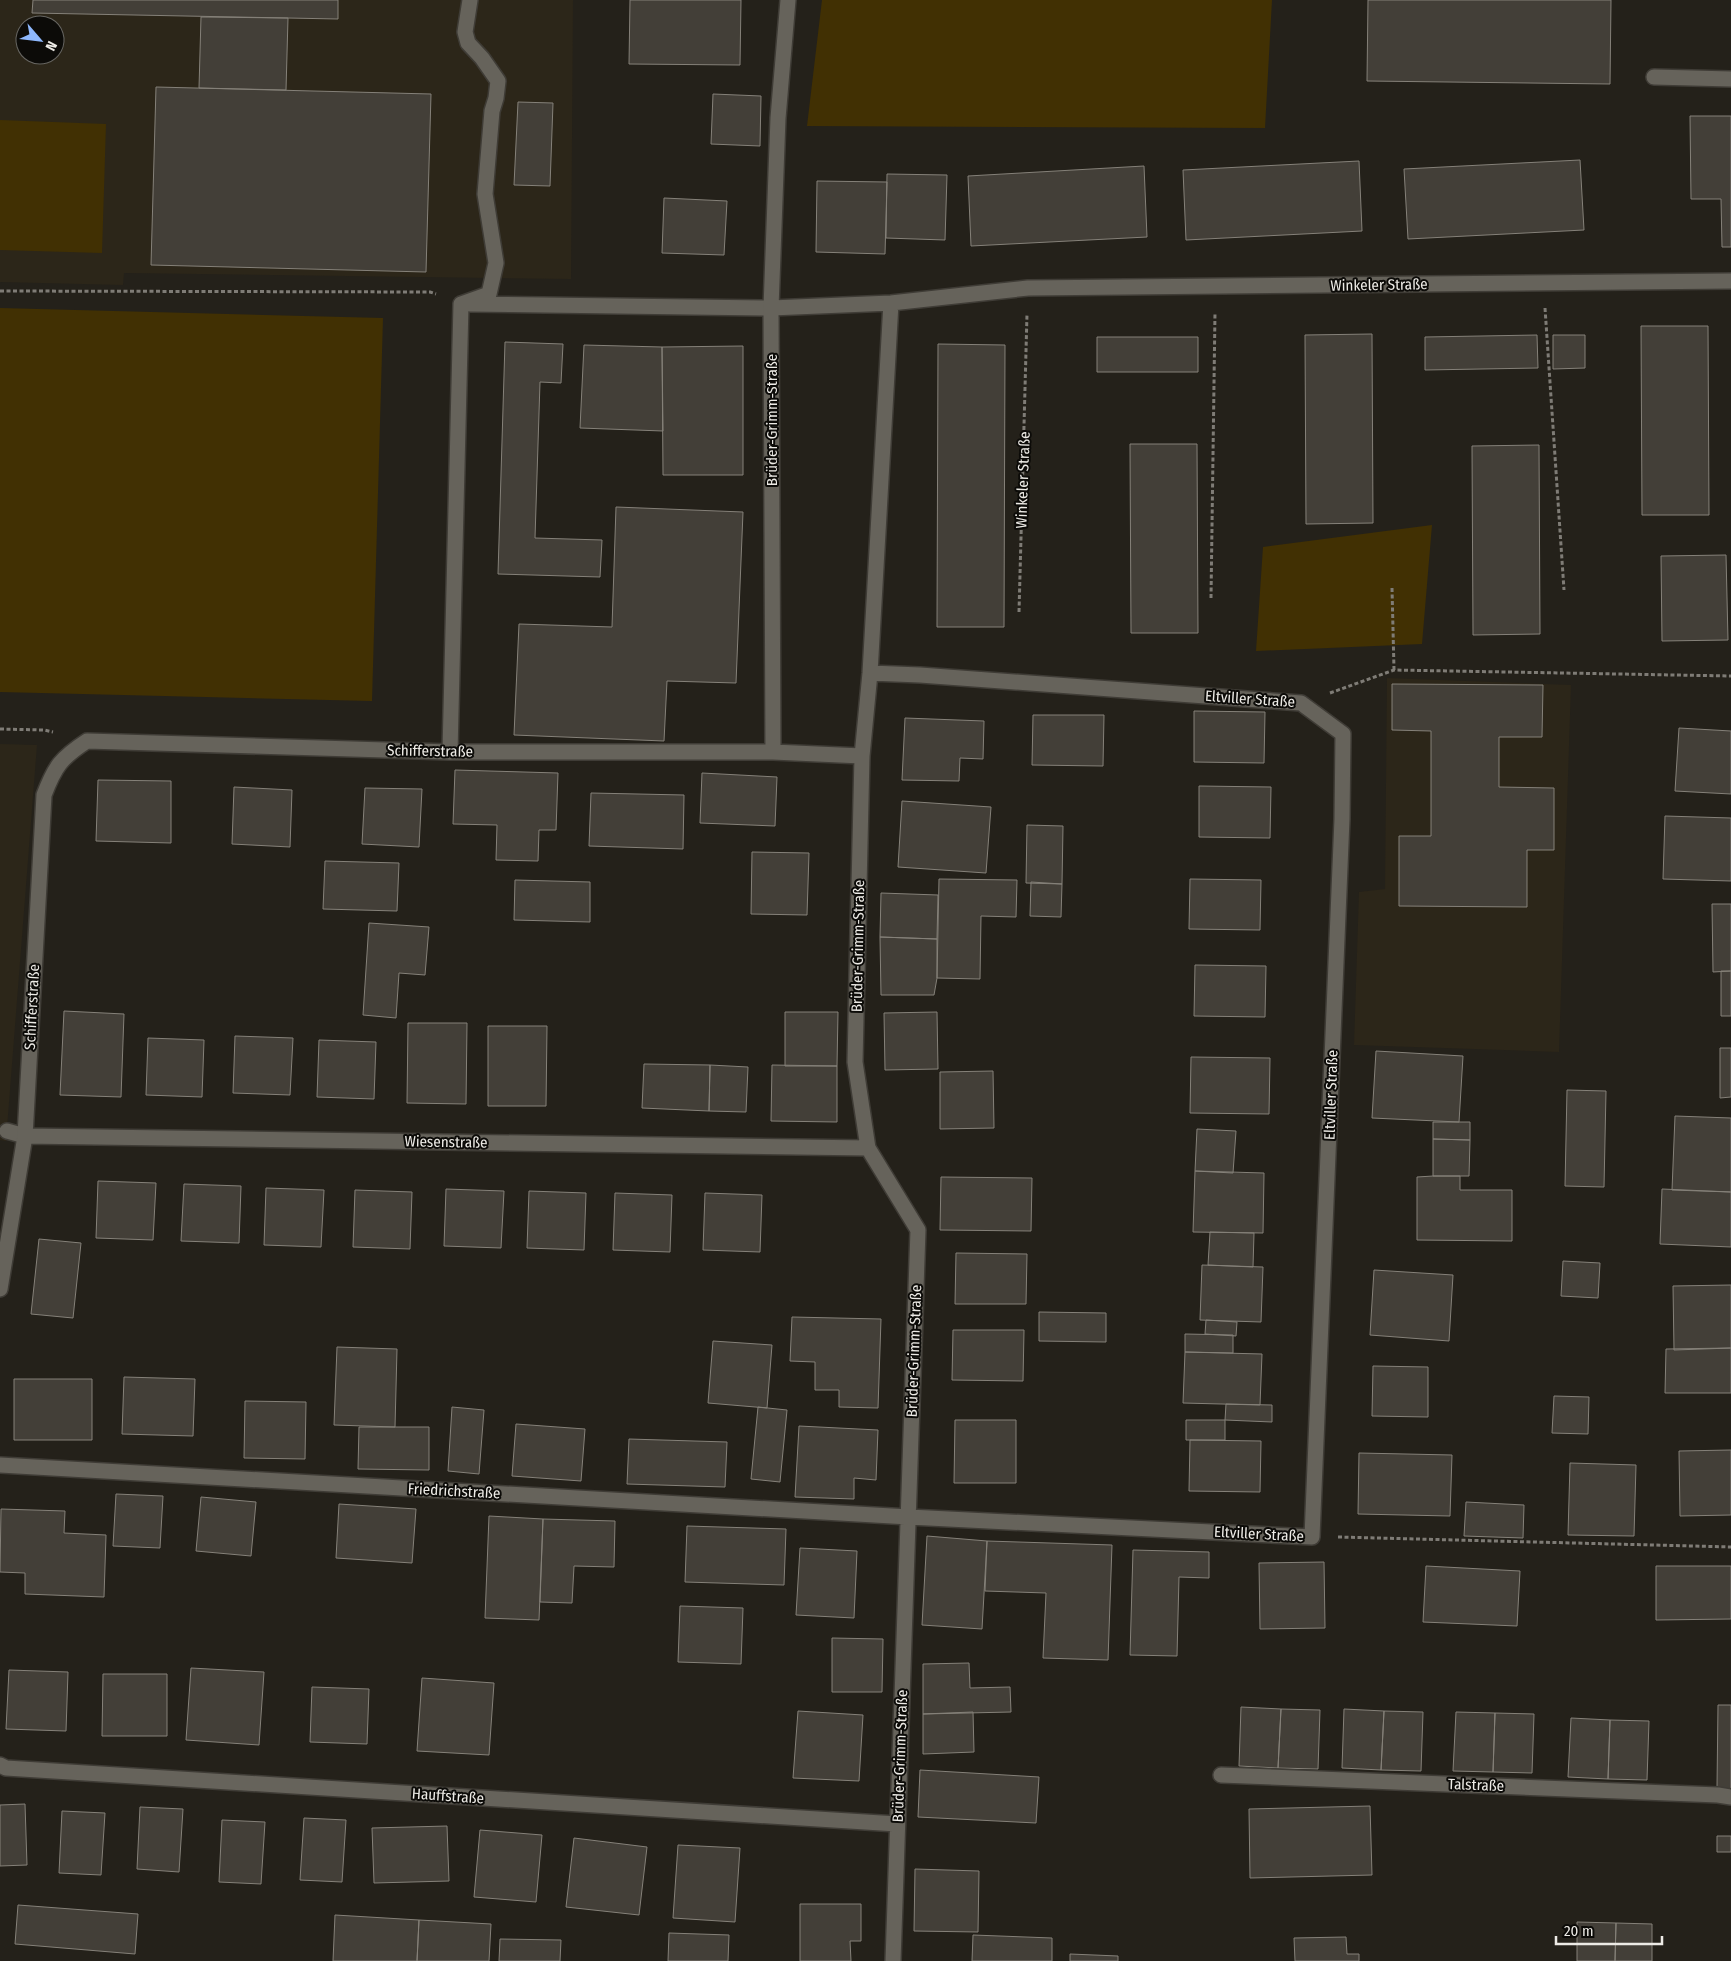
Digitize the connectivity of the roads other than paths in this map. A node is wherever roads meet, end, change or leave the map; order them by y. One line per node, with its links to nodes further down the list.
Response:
1 (470, 0): 7 (street)
2 (788, 0): 8 (street, Brüder-Grimm-Straße)
3 (1654, 77): 4 (street)
4 (1731, 79)
5 (1731, 281): 6 (street, Winkeler Straße)
6 (892, 303): 8 (street, Winkeler Straße); 9 (street, Brüder-Grimm-Straße)
7 (461, 304): 8 (street, Winkeler Straße); 10 (street)
8 (771, 308): 11 (street, Brüder-Grimm-Straße)
9 (870, 673): 12 (street, Brüder-Grimm-Straße); 18 (street, Eltviller Straße)
10 (450, 752): 11 (street, Schifferstraße); 14 (street, Schifferstraße)
11 (773, 752): 12 (street)
12 (862, 756): 15 (street, Brüder-Grimm-Straße)
13 (7, 1131): 14 (street, Wiesenstraße)
14 (25, 1136): 15 (street, Wiesenstraße); 16 (street, Schifferstraße)
15 (868, 1148): 18 (street, Brüder-Grimm-Straße)
16 (0, 1289)
17 (0, 1465): 18 (street, Friedrichstraße)
18 (909, 1517): 22 (street, Brüder-Grimm-Straße)
19 (0, 1765): 22 (street, Hauffstraße)
20 (1221, 1775): 21 (street, Talstraße)
21 (1731, 1797)
22 (898, 1824): 23 (street, Brüder-Grimm-Straße)
23 (893, 1961)

